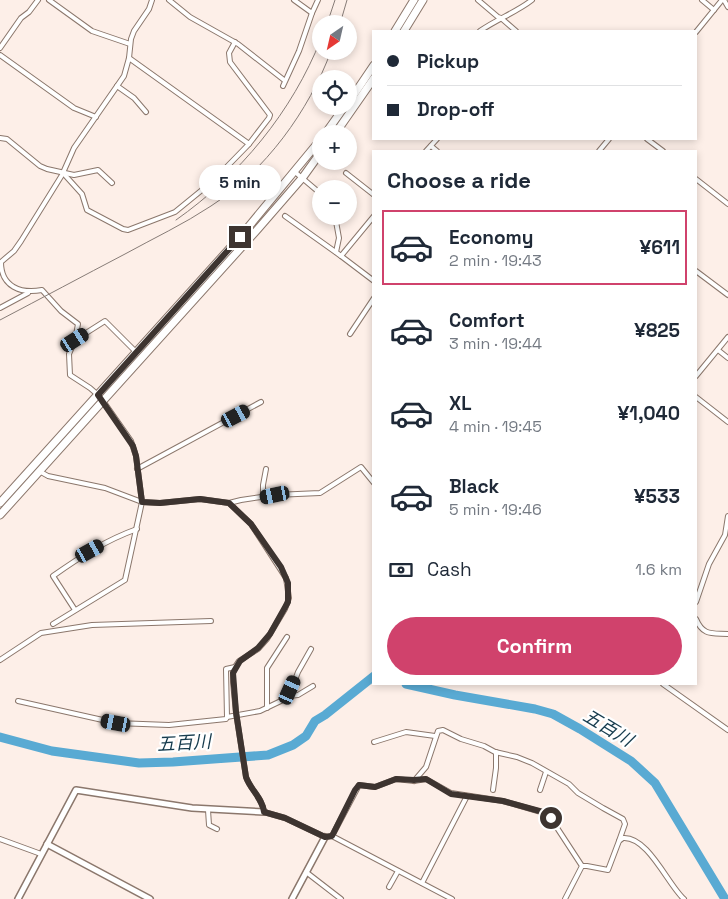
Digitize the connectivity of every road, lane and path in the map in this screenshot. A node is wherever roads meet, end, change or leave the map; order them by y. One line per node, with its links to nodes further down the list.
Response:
1 (38, 0): 24 (street)
2 (49, 0): 23 (street)
3 (152, 0): 23 (street)
4 (169, 0): 22 (street)
5 (294, 0): 15 (street)
6 (318, 0): 15 (street)
7 (414, 0): 17 (highway)
8 (423, 0): 18 (highway)
9 (478, 0): 16 (street)
10 (532, 0): 16 (street)
11 (702, 0): 14 (street)
12 (723, 0): 13 (street); 14 (street)
13 (728, 7)
14 (714, 10): 21 (street)
15 (312, 13): 28 (street)
16 (501, 18): 19 (street); 20 (street)
17 (396, 30)
18 (405, 30)
19 (482, 30)
20 (515, 30)
21 (697, 31)
22 (235, 42): 28 (street); 40 (street)
23 (130, 44): 26 (street)
24 (0, 48)
25 (0, 55): 34 (street)
26 (129, 58): 30 (street); 40 (street)
27 (372, 68): 32 (highway)
28 (284, 80): 31 (street)
29 (372, 81): 35 (highway)
30 (117, 86): 33 (street); 34 (street)
31 (283, 86)
32 (357, 90)
33 (146, 112)
34 (96, 117): 48 (street)
35 (341, 125)
36 (0, 138): 48 (street)
37 (436, 140): 41 (street)
38 (608, 140): 45 (street)
39 (648, 140): 46 (street)
40 (249, 144): 48 (street)
41 (431, 146): 43 (street); 44 (street)
42 (312, 150): 49 (highway)
43 (427, 150)
44 (436, 150)
45 (600, 150)
46 (662, 150)
47 (312, 164): 51 (highway)
48 (63, 172): 53 (street); 62 (street)
49 (295, 172): 51 (street); 73 (highway)
50 (346, 172): 55 (street)
51 (303, 177): 54 (street); 76 (highway)
52 (697, 179): 56 (street)
53 (112, 183)
54 (312, 186)
55 (372, 193)
56 (728, 204)
57 (285, 216): 60 (street)
58 (372, 218): 61 (street)
59 (337, 225): 60 (street)
60 (336, 252): 61 (street)
61 (341, 256): 64 (street)
62 (1, 262): 65 (street)
63 (697, 272): 66 (street)
64 (372, 279)
65 (28, 293): 68 (street); 71 (street)
66 (728, 295)
67 (372, 301): 69 (street)
68 (0, 308)
69 (350, 334)
70 (728, 337): 72 (street)
71 (75, 340): 73 (street); 76 (street)
72 (718, 350): 74 (street); 75 (street)
73 (136, 352): 76 (highway)
74 (728, 358)
75 (697, 375)
76 (100, 398): 80 (street); 82 (highway); 87 (highway)
77 (697, 398): 79 (street)
78 (261, 402): 80 (street)
79 (727, 419)
80 (137, 469): 85 (street)
81 (266, 469): 84 (street)
82 (40, 471): 85 (street); 88 (highway)
83 (372, 480): 84 (street)
84 (263, 497): 86 (street)
85 (142, 502): 86 (street); 90 (street)
86 (229, 503): 100 (street)
87 (0, 504)
88 (0, 515)
89 (728, 516): 91 (street)
90 (137, 529): 92 (street); 92 (street)
91 (697, 599)
92 (75, 610): 95 (street)
93 (211, 621): 99 (street)
94 (697, 621): 96 (street)
95 (53, 624)
96 (728, 634)
97 (288, 637): 105 (street)
98 (311, 649): 103 (street)
99 (0, 660)
100 (235, 667): 106 (street); 117 (street, bridge)
101 (664, 685): 107 (street)
102 (312, 686): 103 (street)
103 (289, 696): 105 (street)
104 (18, 701): 106 (street)
105 (267, 708): 106 (street)
106 (227, 717)
107 (728, 730)
108 (435, 736): 109 (street); 110 (street); 112 (street)
109 (374, 742)
110 (496, 752): 111 (street); 113 (street)
111 (546, 772): 114 (street); 122 (street)
112 (414, 780): 115 (street); 119 (street)
113 (493, 790)
114 (540, 790)
115 (467, 796): 125 (street); 128 (street)
116 (208, 810): 117 (street); 118 (street); 123 (street)
117 (264, 812): 120 (street)
118 (217, 829)
119 (332, 836): 120 (street); 126 (street)
120 (325, 837): 127 (street)
121 (0, 838): 124 (street)
122 (619, 841): 125 (street); 136 (street)
123 (47, 844): 124 (street); 131 (street)
124 (41, 854): 130 (street)
125 (582, 866): 135 (street)
126 (398, 871): 128 (street); 129 (street)
127 (306, 872): 132 (street); 133 (street)
128 (422, 883): 134 (street)
129 (389, 887)
130 (18, 899)
131 (150, 899)
132 (292, 899)
133 (342, 899)
134 (452, 899)
135 (565, 899)
136 (684, 899)

